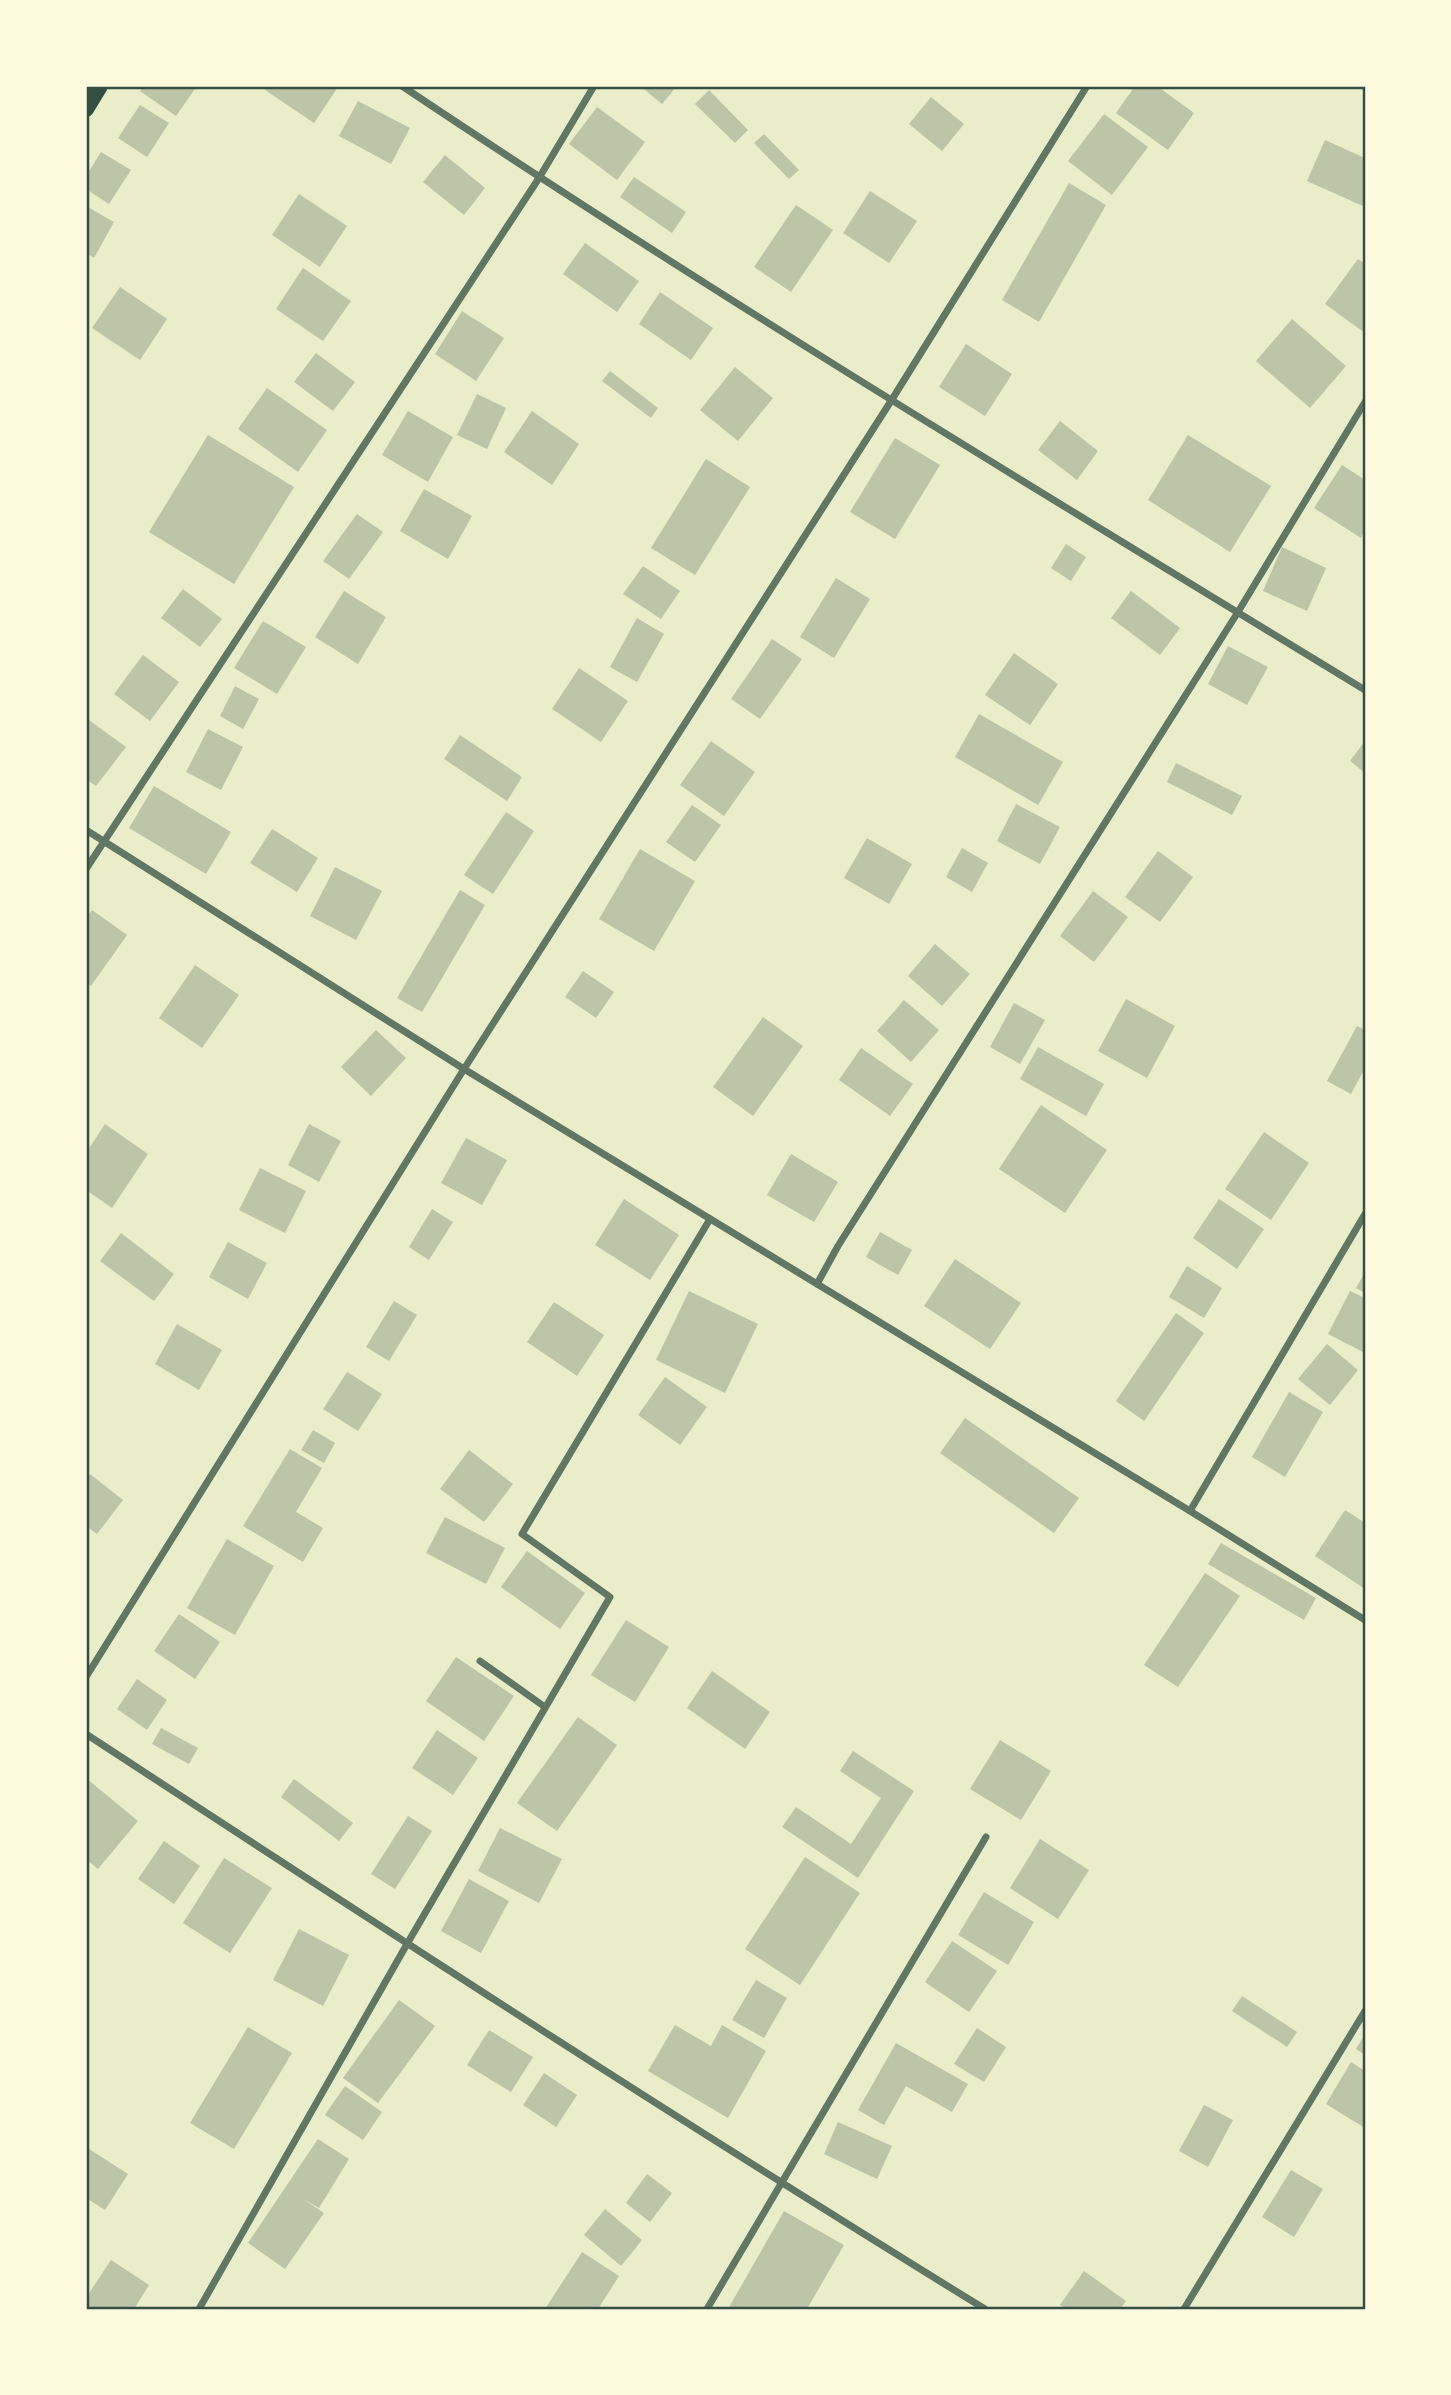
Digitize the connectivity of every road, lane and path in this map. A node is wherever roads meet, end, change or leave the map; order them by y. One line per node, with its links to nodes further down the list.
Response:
1 (100, 86): 5 (main road)
2 (402, 86): 6 (street)
3 (594, 86): 6 (street)
4 (1087, 86): 7 (street)
5 (86, 109)
6 (539, 178): 7 (street); 12 (street)
7 (891, 401): 9 (street); 14 (street)
8 (1365, 402): 9 (street)
9 (1238, 612): 10 (street); 17 (street)
10 (1365, 690)
11 (86, 830): 12 (street)
12 (103, 841): 13 (street); 14 (street)
13 (86, 869)
14 (464, 1069): 16 (street); 21 (street)
15 (1365, 1214): 18 (street)
16 (710, 1219): 17 (street); 22 (street)
17 (817, 1284): 18 (street)
18 (1190, 1511): 19 (street)
19 (1365, 1620)
20 (480, 1661): 22 (street)
21 (86, 1677)
22 (545, 1707): 25 (street)
23 (86, 1734): 25 (street)
24 (986, 1837): 27 (street)
25 (407, 1944): 27 (street); 28 (street)
26 (1365, 2011): 31 (street)
27 (781, 2183): 29 (street); 30 (street)
28 (199, 2309)
29 (707, 2309)
30 (985, 2309)
31 (1184, 2309)

